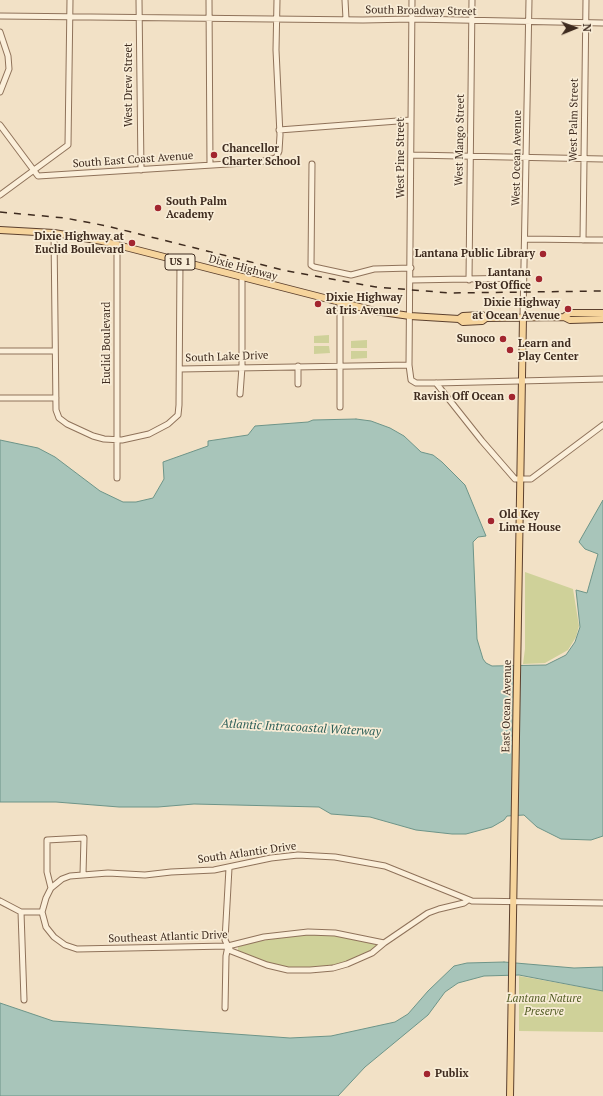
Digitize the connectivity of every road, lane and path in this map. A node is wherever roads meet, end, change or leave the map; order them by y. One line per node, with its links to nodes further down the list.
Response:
1 (70, 0): 11 (street)
2 (140, 0): 12 (street, West Drew Street)
3 (209, 0): 13 (street)
4 (277, 0): 14 (street)
5 (345, 0): 15 (street)
6 (412, 0): 16 (street, West Pine Street)
7 (472, 0): 17 (street, West Mango Street)
8 (529, 0): 18 (street, West Ocean Avenue)
9 (586, 0): 19 (street, West Palm Street)
10 (0, 16): 11 (street, South Broadway Street)
11 (70, 17): 12 (street, South Broadway Street); 34 (street)
12 (139, 18): 13 (street, South Broadway Street); 33 (street, West Drew Street)
13 (209, 18): 14 (street, South Broadway Street); 32 (street)
14 (277, 18): 15 (street, South Broadway Street); 25 (street)
15 (346, 19): 16 (street, South Broadway Street)
16 (412, 19): 17 (street, South Broadway Street); 23 (street, West Pine Street)
17 (472, 22): 18 (street, South Broadway Street); 27 (street, West Mango Street)
18 (529, 22): 19 (street, South Broadway Street); 28 (street, West Ocean Avenue)
19 (586, 23): 20 (street, South Broadway Street); 29 (street, West Palm Street)
20 (603, 23)
21 (0, 32): 22 (street)
22 (0, 92)
23 (411, 120): 25 (street); 26 (street, West Pine Street)
24 (0, 126): 34 (street)
25 (280, 130): 32 (street, South East Coast Avenue)
26 (412, 156): 27 (street); 43 (street, West Pine Street)
27 (470, 157): 28 (street); 47 (street, West Mango Street)
28 (527, 158): 29 (street); 38 (street, West Ocean Avenue)
29 (584, 159): 30 (street); 39 (street, West Palm Street)
30 (603, 159)
31 (312, 164): 43 (street)
32 (210, 165): 33 (street, South East Coast Avenue)
33 (141, 170): 34 (street, South East Coast Avenue)
34 (33, 172): 35 (street)
35 (0, 195)
36 (0, 230): 37 (main road, Dixie Highway / US 1)
37 (54, 233): 41 (main road, Dixie Highway / US 1); 55 (street, South Lake Drive)
38 (526, 239): 39 (street); 45 (street, West Ocean Avenue)
39 (582, 240): 40 (street)
40 (603, 240)
41 (117, 245): 42 (main road, Dixie Highway / US 1); 70 (street, Euclid Boulevard)
42 (180, 262): 44 (main road, Dixie Highway / US 1); 60 (street)
43 (411, 268): 46 (street, West Pine Street)
44 (242, 278): 48 (main road, Dixie Highway / US 1); 59 (street)
45 (523, 278): 47 (street); 51 (street, West Ocean Avenue)
46 (411, 280): 47 (street); 50 (street, West Pine Street)
47 (469, 280)
48 (340, 303): 50 (main road, Dixie Highway / US 1); 56 (street)
49 (603, 313): 52 (main road, Dixie Highway / US 1)
50 (410, 316): 51 (main road, Dixie Highway / US 1); 57 (street, West Pine Street)
51 (523, 317): 52 (main road, Dixie Highway / US 1); 62 (main road, East Ocean Avenue)
52 (564, 317): 53 (main road, Dixie Highway / US 1)
53 (603, 319)
54 (0, 351): 55 (street)
55 (54, 351): 67 (street, South Lake Drive)
56 (340, 365): 57 (street, South Lake Drive); 58 (street, South Lake Drive); 68 (street)
57 (409, 365): 63 (street)
58 (298, 366): 59 (street, South Lake Drive); 64 (street)
59 (242, 367): 60 (street, South Lake Drive); 65 (street)
60 (180, 369): 70 (street, South Lake Drive)
61 (603, 379): 62 (street)
62 (522, 381): 63 (street); 72 (main road, East Ocean Avenue)
63 (436, 383): 72 (street)
64 (298, 384)
65 (240, 394)
66 (0, 398): 67 (street)
67 (56, 398): 70 (street, South Lake Drive)
68 (340, 407)
69 (603, 425): 72 (street)
70 (117, 440): 71 (street, Euclid Boulevard)
71 (117, 478)
72 (520, 480): 78 (main road, East Ocean Avenue)
73 (229, 868): 74 (street, South Atlantic Drive); 76 (street, South Atlantic Drive); 83 (street)
74 (84, 874): 75 (street, South Atlantic Drive); 75 (street)
75 (51, 888): 81 (street)
76 (468, 900): 78 (street, South Atlantic Drive); 82 (street)
77 (0, 901): 80 (street)
78 (514, 902): 79 (street, South Atlantic Drive); 86 (main road, East Ocean Avenue)
79 (603, 903)
80 (21, 912): 81 (street); 84 (street)
81 (42, 912): 83 (street, Southeast Atlantic Drive)
82 (384, 943): 83 (street, Southeast Atlantic Drive); 83 (street)
83 (228, 946): 85 (street)
84 (24, 1000)
85 (225, 1008)
86 (510, 1096)

